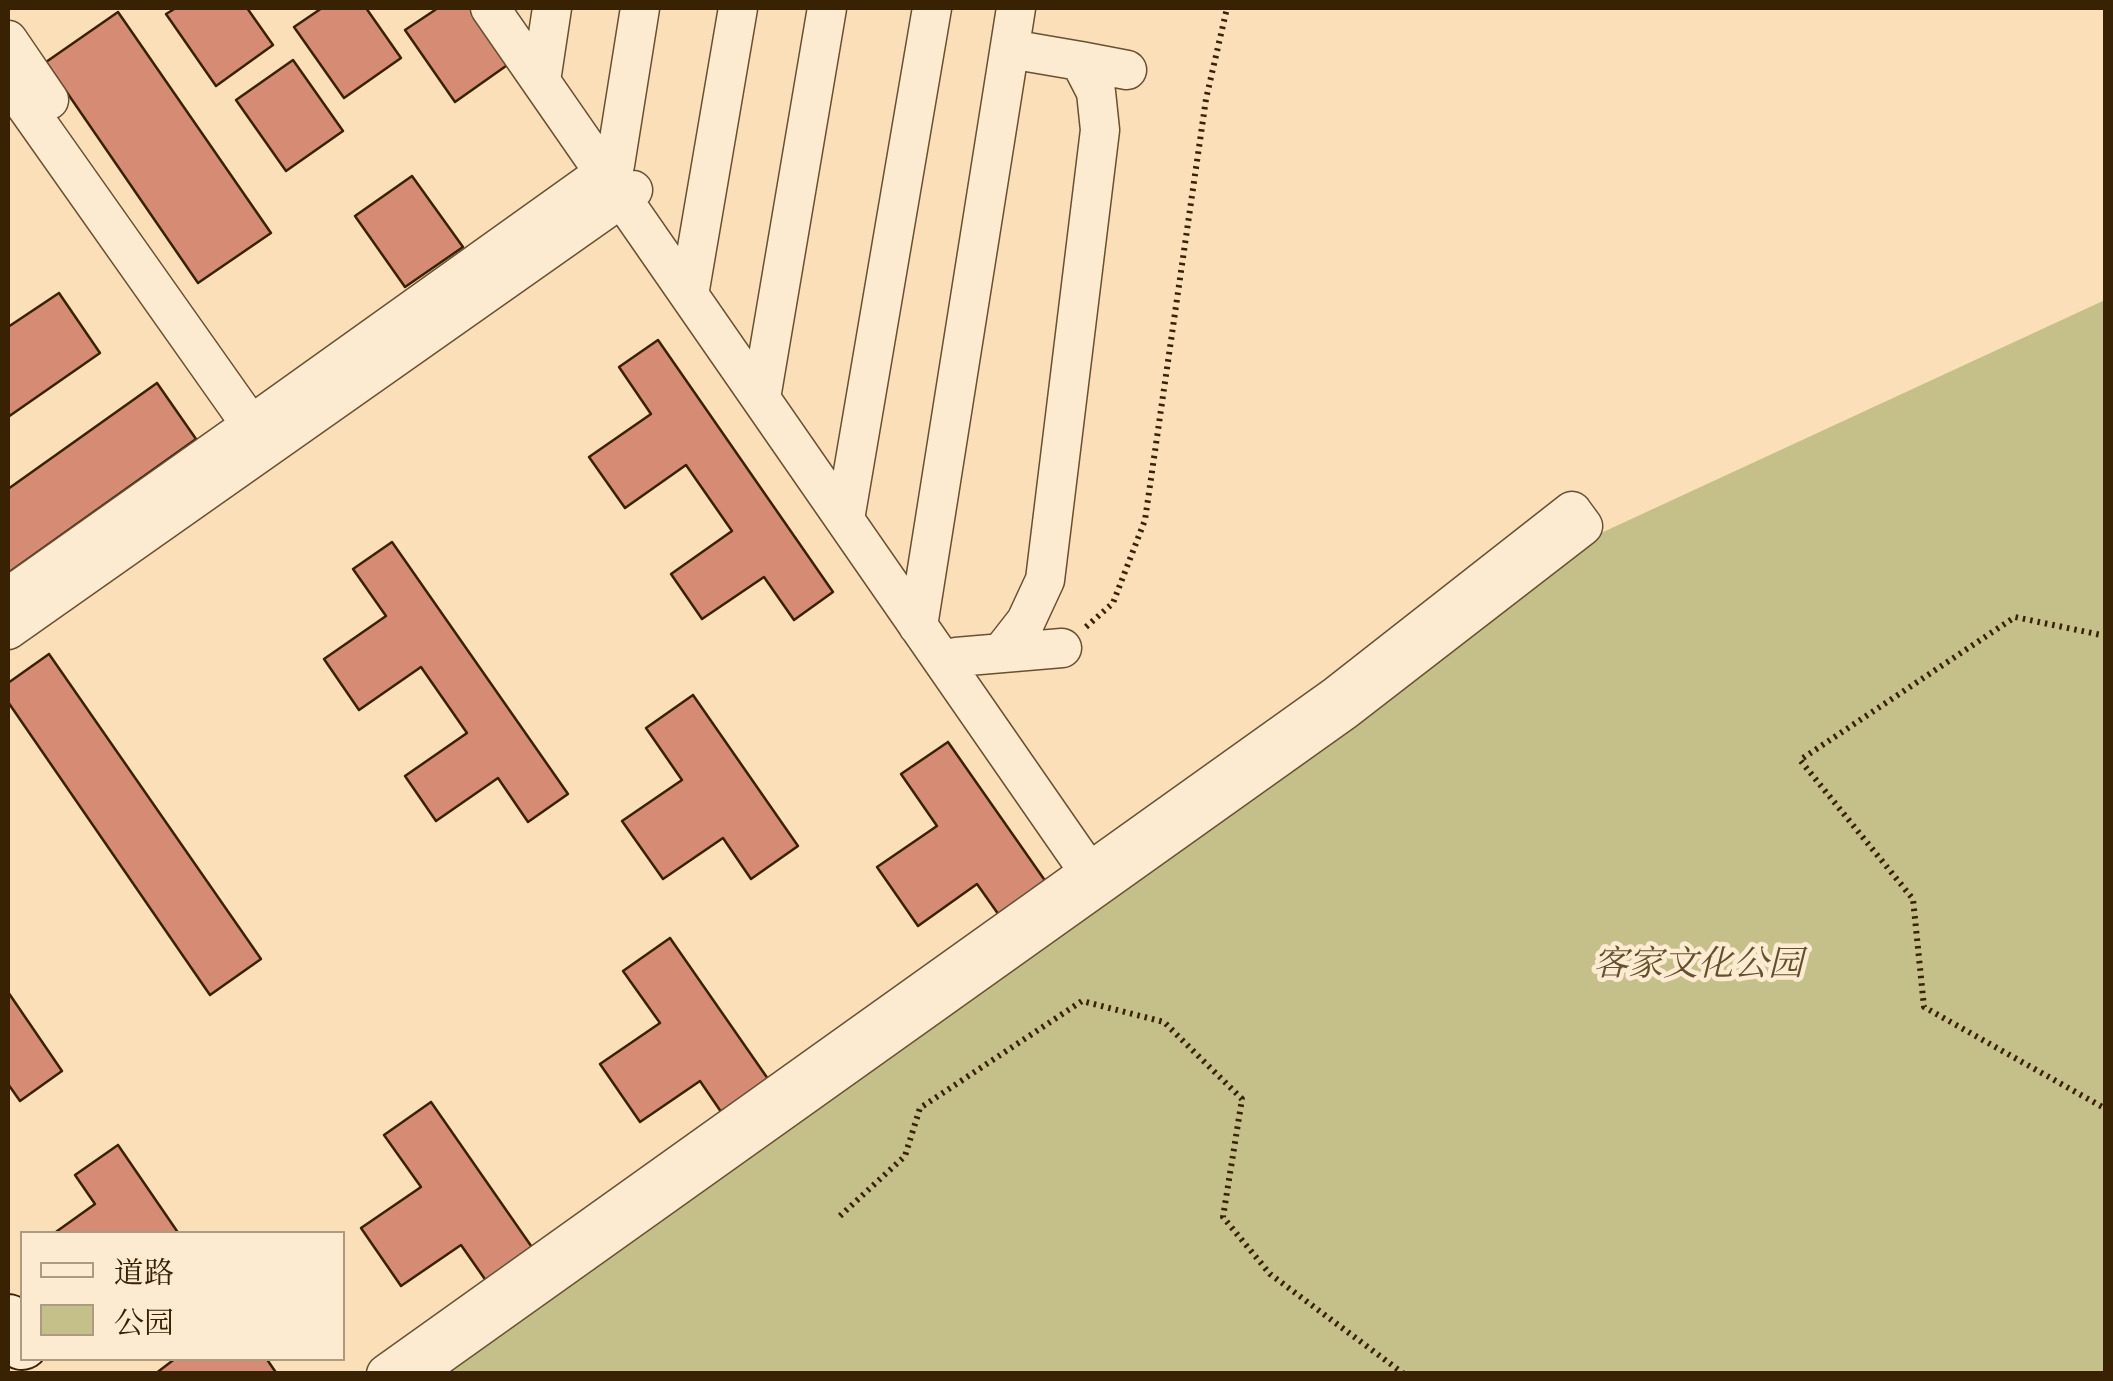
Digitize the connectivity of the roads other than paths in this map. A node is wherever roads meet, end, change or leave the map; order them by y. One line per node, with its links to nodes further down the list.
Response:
1 (490, 8): 13 (street)
2 (506, 8): 13 (street)
3 (552, 8): 13 (street)
4 (640, 8): 15 (street)
5 (738, 8): 16 (street)
6 (826, 8): 17 (street)
7 (932, 8): 19 (street)
8 (1016, 8): 10 (street)
9 (8, 40): 18 (street)
10 (1010, 49): 11 (street); 21 (street)
11 (1080, 61): 12 (street); 24 (street)
12 (1127, 70)
13 (542, 71): 15 (street)
14 (8, 81): 18 (street)
15 (619, 181): 16 (street); 18 (street)
16 (691, 286): 17 (street)
17 (762, 389): 19 (street)
18 (267, 430): 20 (street); 22 (street)
19 (846, 510): 21 (street)
20 (8, 597)
21 (920, 616): 25 (street); 26 (street)
22 (8, 630)
23 (1062, 648): 24 (street)
24 (1001, 653): 25 (street)
25 (956, 657): 26 (street)
26 (1099, 875): 26 (street); 27 (street); 28 (street)
27 (386, 1374)
28 (413, 1374)

